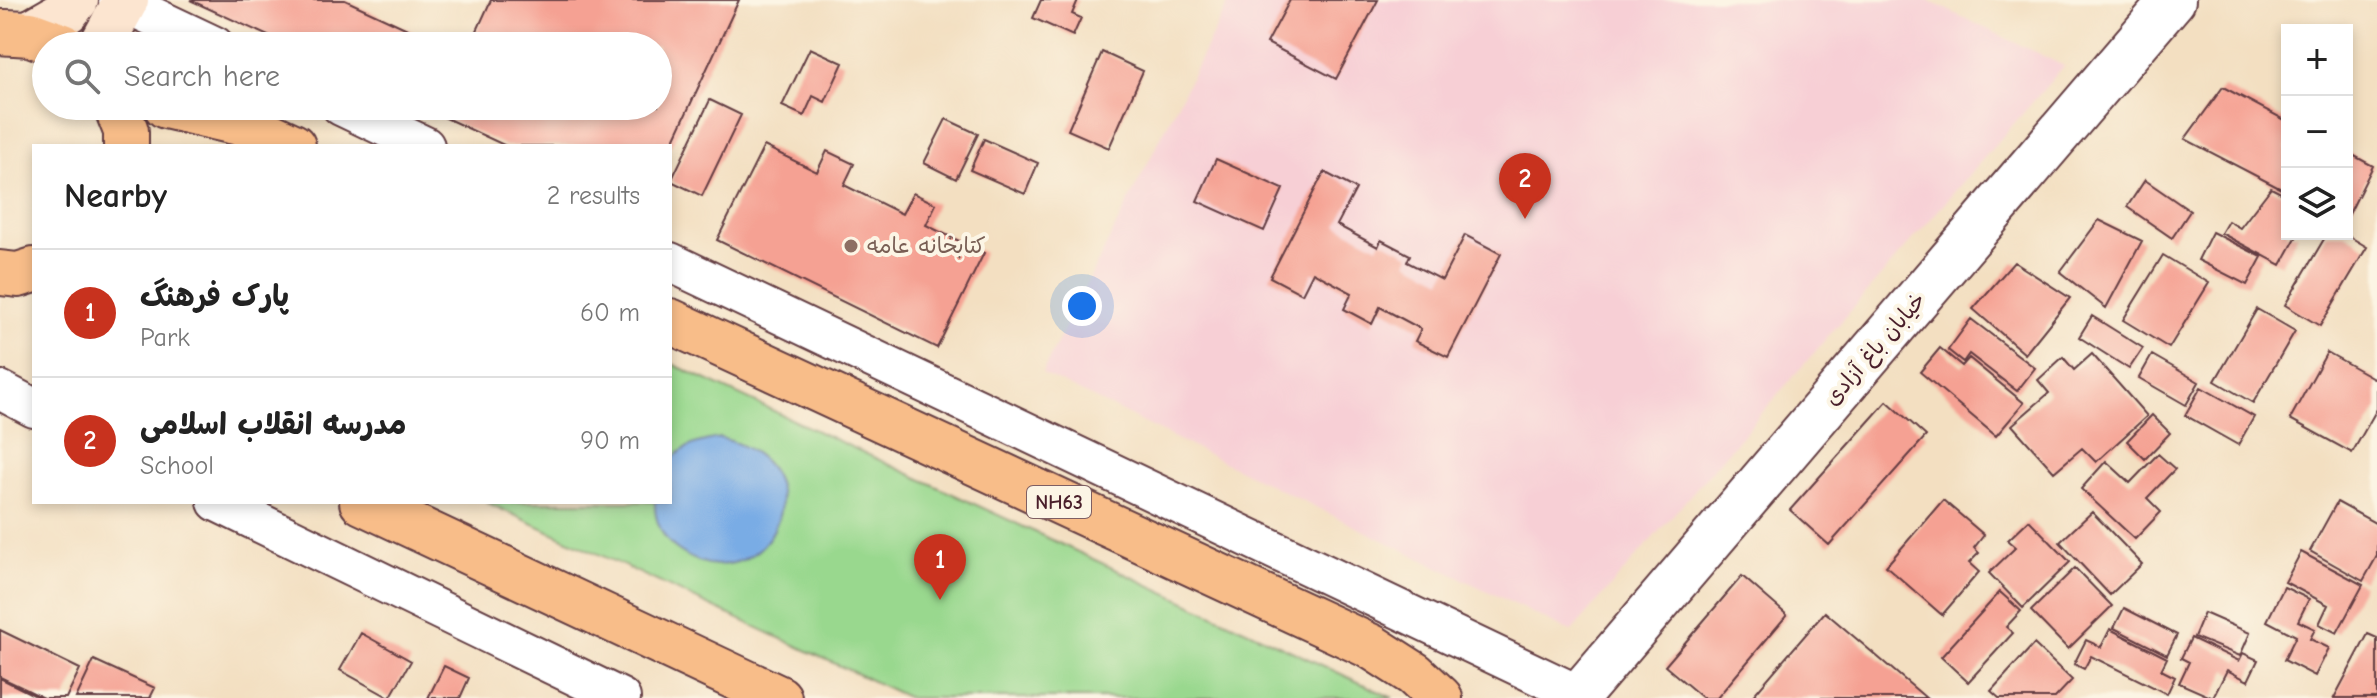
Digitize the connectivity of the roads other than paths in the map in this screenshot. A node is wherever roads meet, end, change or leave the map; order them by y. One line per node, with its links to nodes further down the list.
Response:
1 (76, 0): 4 (main road)
2 (2173, 0): 20 (street, خیابان باغ آزادی)
3 (123, 1): 5 (main road); 6 (street)
4 (0, 32): 7 (highway)
5 (108, 32)
6 (186, 32)
7 (32, 35)
8 (122, 120): 11 (highway)
9 (226, 120): 12 (highway)
10 (370, 120): 13 (street)
11 (126, 144)
12 (289, 144)
13 (421, 144)
14 (672, 263): 20 (street)
15 (672, 322): 23 (highway, NH63)
16 (0, 390): 17 (street)
17 (32, 407)
18 (221, 504): 21 (street)
19 (366, 504): 22 (highway)
20 (1577, 696)
21 (621, 698)
22 (779, 698)
23 (1440, 698)

